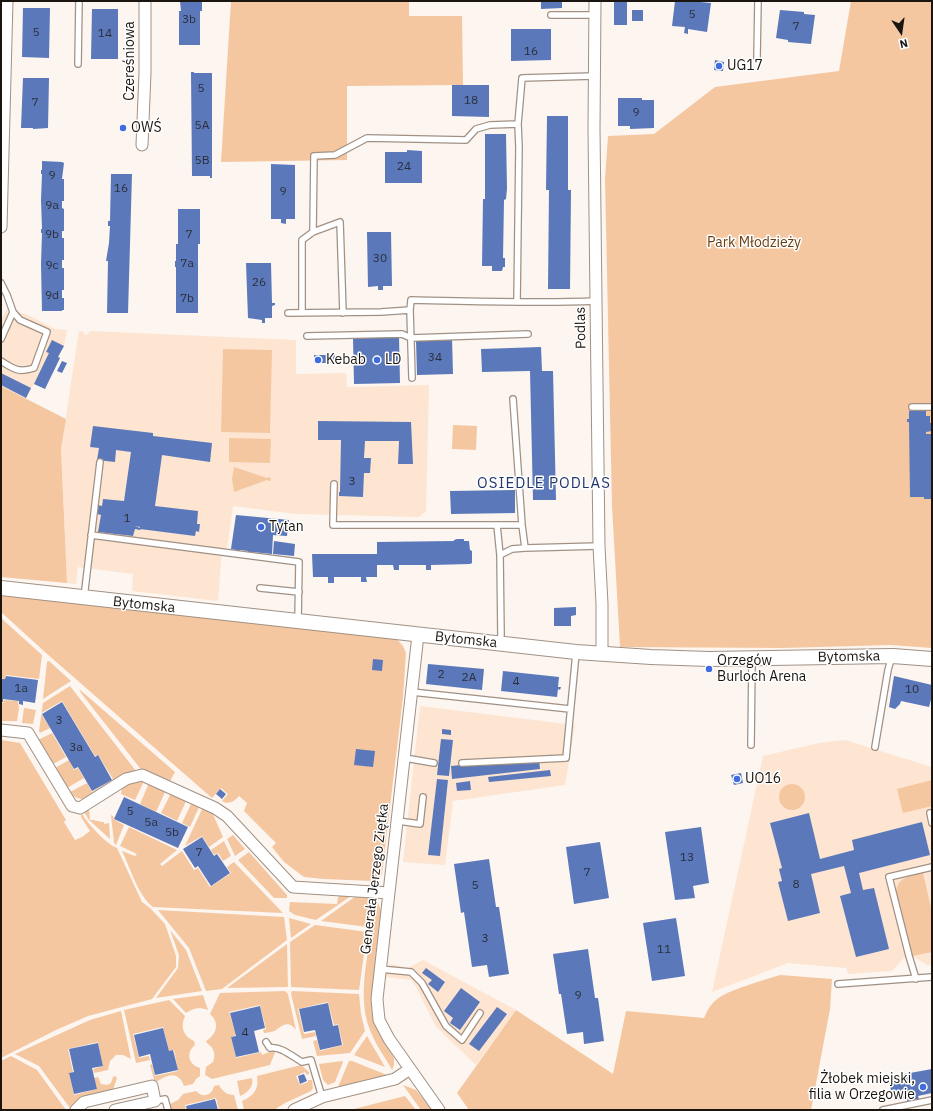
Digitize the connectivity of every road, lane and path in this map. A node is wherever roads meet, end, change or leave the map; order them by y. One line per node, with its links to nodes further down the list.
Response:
1 (7, 1): 13 (street)
2 (79, 1): 9 (lane)
3 (145, 1): 12 (street, Czereśniowa)
4 (595, 1): 7 (street, Podlas)
5 (758, 1): 8 (lane)
6 (551, 15): 7 (lane)
7 (595, 15): 10 (street, Podlas)
8 (757, 57)
9 (78, 64)
10 (594, 76): 11 (lane); 16 (street, Podlas)
11 (518, 124): 14 (lane); 17 (lane)
12 (142, 145)
13 (1, 227)
14 (313, 232): 20 (lane); 22 (lane)
15 (1, 283): 19 (lane)
16 (596, 301): 17 (lane); 37 (street, Podlas)
17 (516, 302): 18 (lane)
18 (410, 310): 22 (lane); 25 (lane)
19 (12, 312): 26 (lane); 27 (lane)
20 (302, 312): 21 (lane); 22 (lane)
21 (288, 313)
22 (343, 313)
23 (528, 334): 25 (lane)
24 (306, 336): 25 (lane)
25 (411, 338): 28 (lane)
26 (1, 339)
27 (1, 361)
28 (412, 378)
29 (513, 398): 35 (lane)
30 (912, 407): 31 (lane)
31 (932, 408)
32 (100, 462): 36 (lane)
33 (334, 484): 34 (lane)
34 (497, 524): 35 (lane); 39 (lane)
35 (522, 525): 38 (lane)
36 (91, 536): 42 (lane); 43 (lane)
37 (599, 546): 38 (lane); 48 (street, Podlas)
38 (525, 548): 39 (lane)
39 (500, 555): 46 (lane)
40 (1, 588): 43 (street, Bytomska)
41 (260, 588): 42 (lane)
42 (299, 592): 44 (lane)
43 (84, 598): 44 (street, Bytomska)
44 (298, 621): 45 (street, Bytomska)
45 (418, 634): 46 (street, Bytomska); 52 (street, Generała Jerzego Ziętka)
46 (499, 644): 47 (street, Bytomska)
47 (576, 652): 48 (street, Bytomska); 53 (lane)
48 (602, 654): 50 (street, Bytomska)
49 (893, 656): 50 (street, Bytomska); 51 (street, Bytomska); 56 (lane)
50 (752, 659): 55 (lane)
51 (932, 659)
52 (412, 692): 53 (lane); 57 (street, Generała Jerzego Ziętka)
53 (570, 709): 59 (lane)
54 (1, 730): 65 (street)
55 (751, 744)
56 (875, 747)
57 (405, 758): 58 (lane); 62 (street, Generała Jerzego Ziętka)
58 (434, 763)
59 (462, 763)
60 (423, 797): 62 (lane)
61 (930, 813): 63 (lane)
62 (398, 821): 65 (street, Generała Jerzego Ziętka)
63 (932, 823)
64 (932, 867): 68 (lane)
65 (389, 893): 66 (street, Generała Jerzego Ziętka)
66 (380, 969): 70 (lane); 72 (street, Generała Jerzego Ziętka)
67 (932, 977): 68 (lane)
68 (916, 979): 69 (lane)
69 (838, 984)
70 (480, 1013)
71 (266, 1042): 73 (lane)
72 (410, 1069): 73 (street); 80 (street, Generała Jerzego Ziętka)
73 (322, 1097): 79 (street)
74 (932, 1100): 81 (lane)
75 (155, 1101): 76 (street); 77 (street); 78 (lane)
76 (76, 1110)
77 (115, 1110)
78 (168, 1110)
79 (294, 1110)
80 (439, 1110)
81 (883, 1110)

